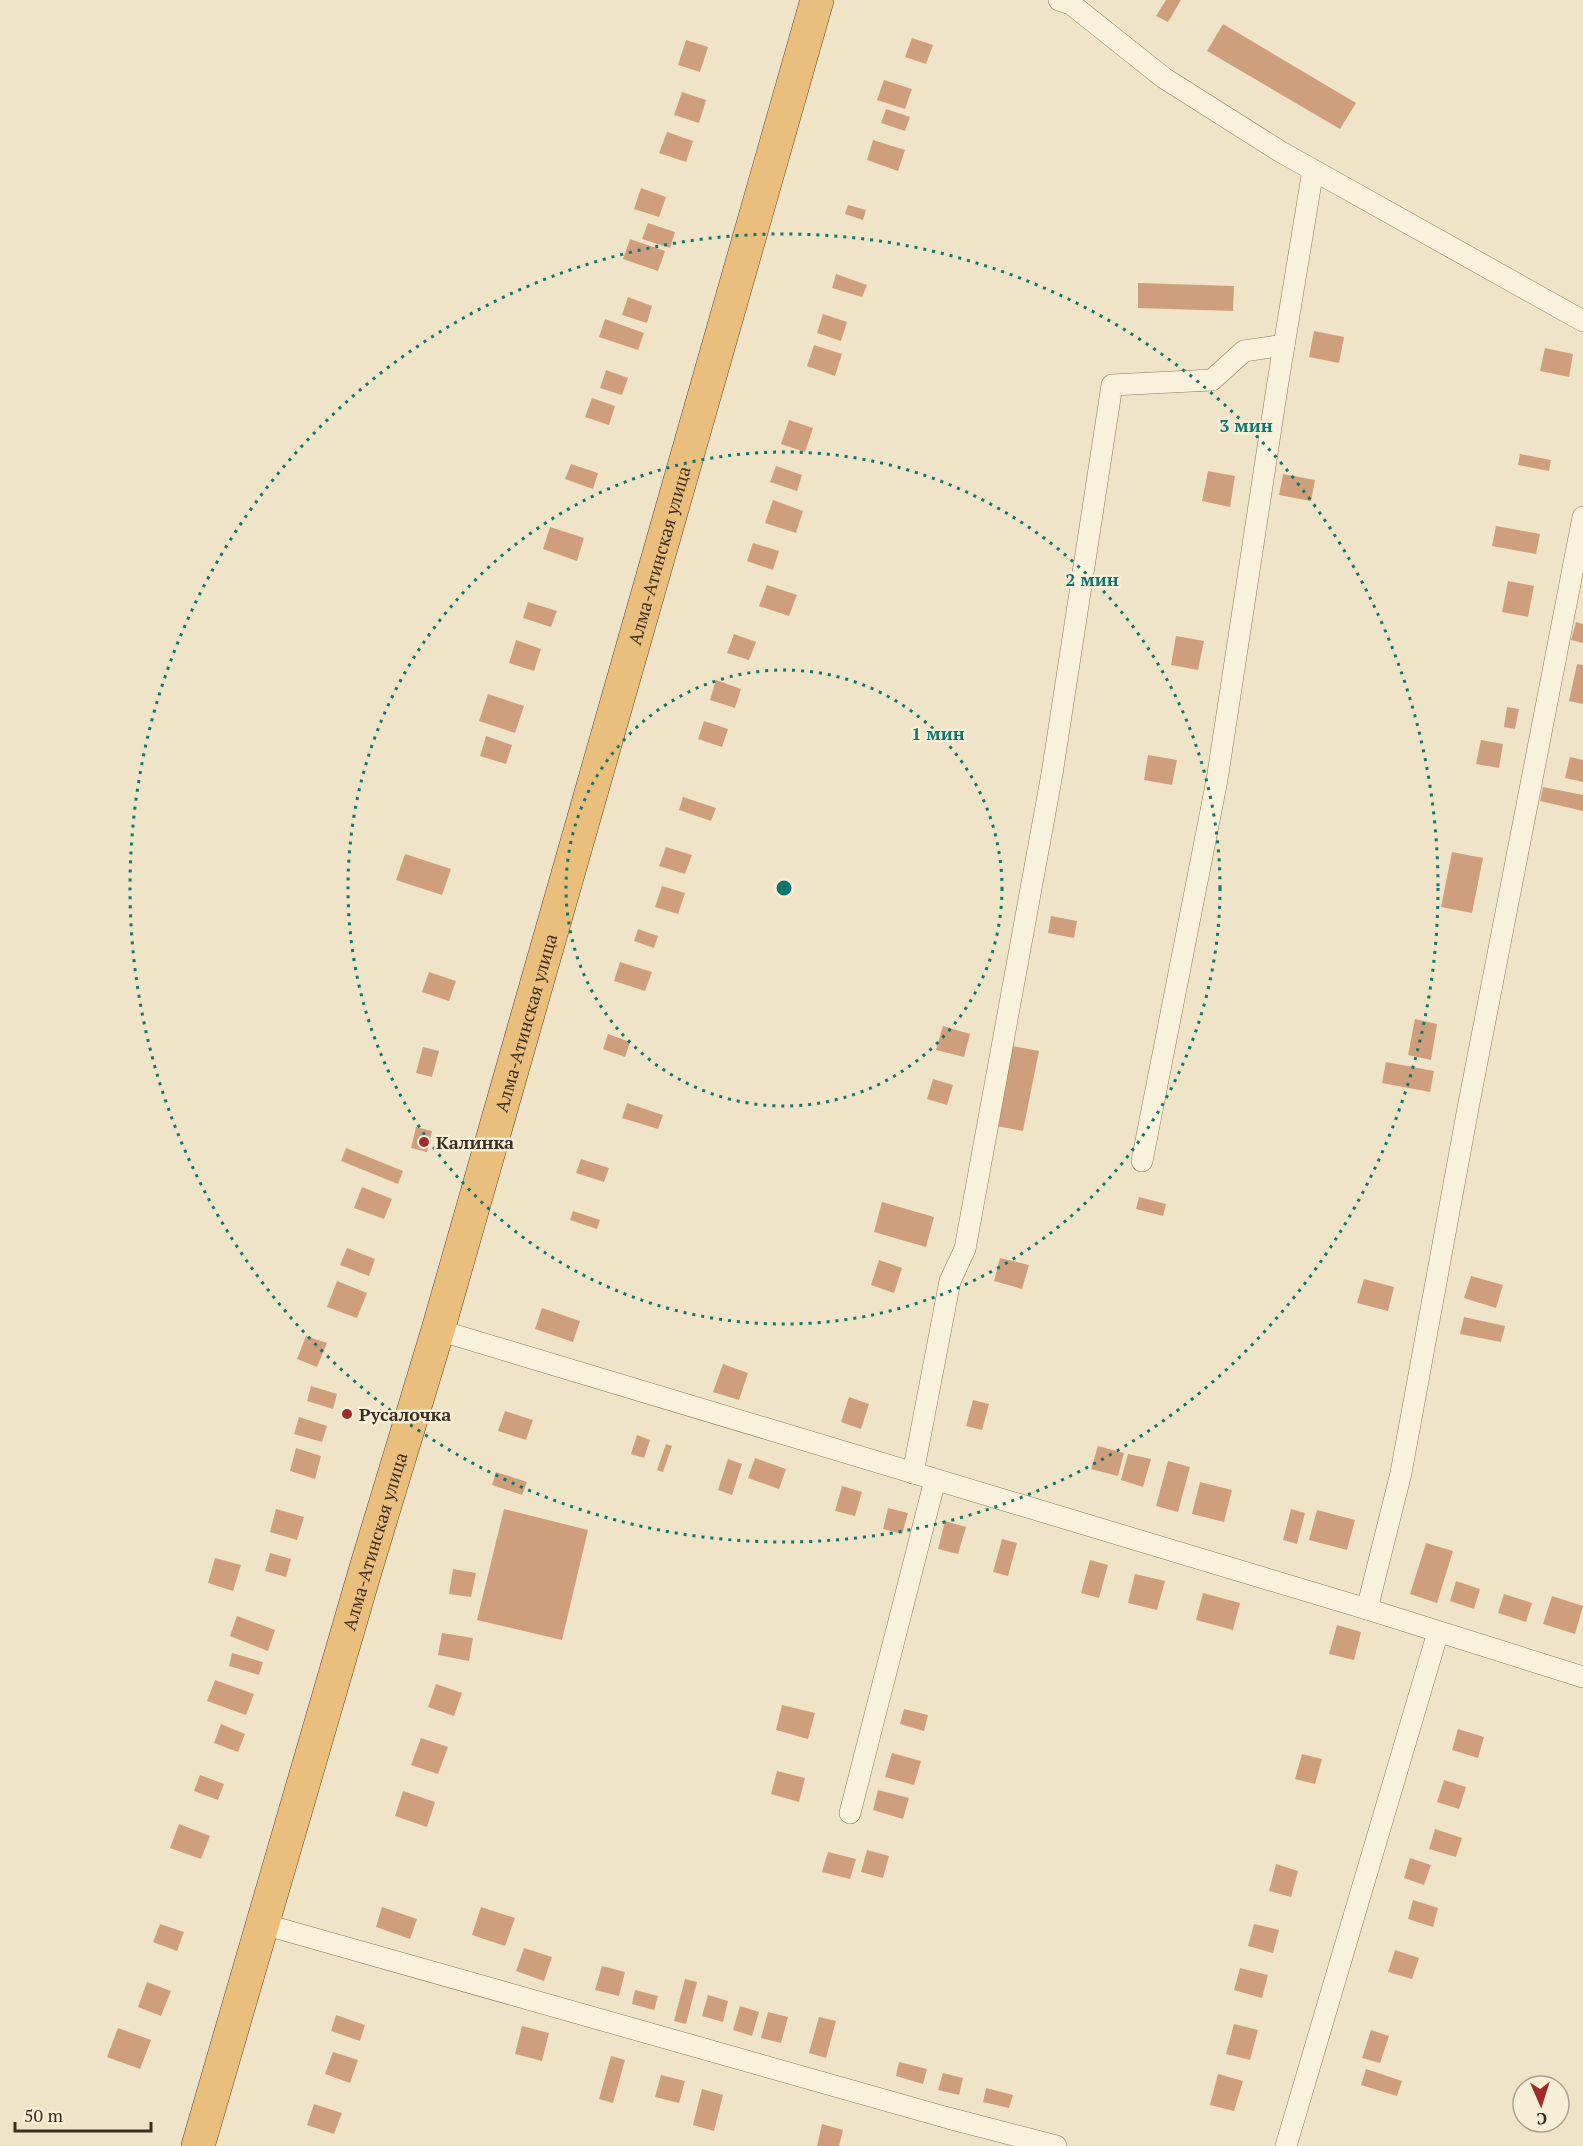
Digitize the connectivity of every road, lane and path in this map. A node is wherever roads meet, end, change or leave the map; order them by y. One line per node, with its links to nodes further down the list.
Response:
1 (817, 0): 8 (highway, Алма-Атинская улица)
2 (1059, 0): 3 (street)
3 (1313, 170): 4 (street); 5 (street)
4 (1583, 321)
5 (1284, 345): 7 (street); 9 (street)
6 (1583, 517): 11 (street)
7 (1142, 1161)
8 (438, 1330): 9 (street); 15 (highway, Алма-Атинская улица)
9 (913, 1473): 10 (street)
10 (935, 1480): 11 (street); 14 (street)
11 (1366, 1609): 12 (street)
12 (1438, 1632): 13 (street); 18 (street)
13 (1583, 1677)
14 (850, 1813)
15 (263, 1924): 16 (highway, Алма-Атинская улица); 17 (street)
16 (198, 2146)
17 (1056, 2146)
18 (1286, 2146)

